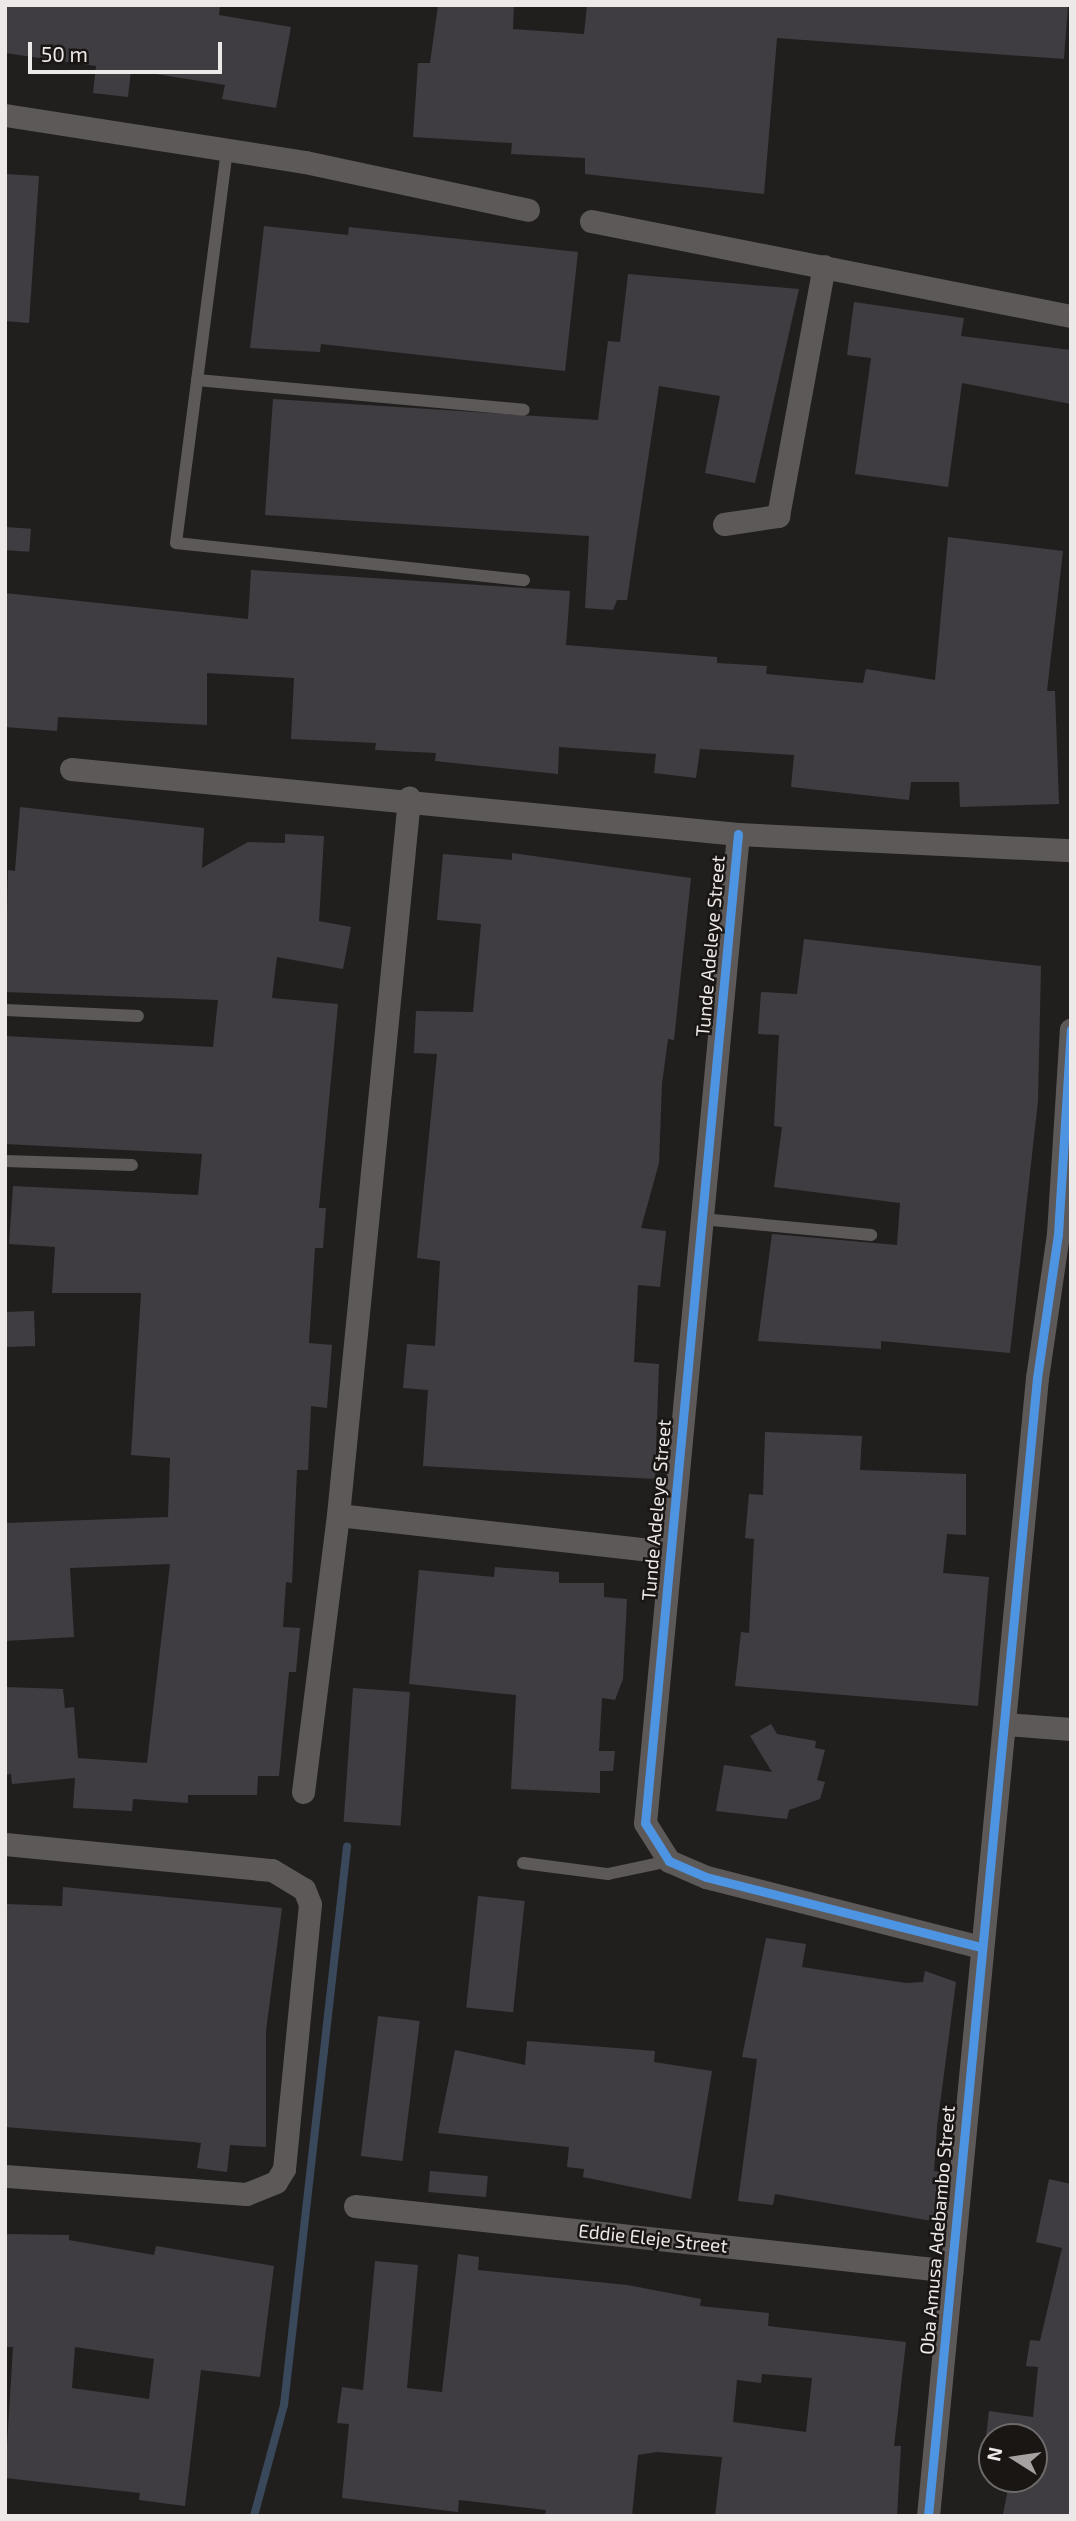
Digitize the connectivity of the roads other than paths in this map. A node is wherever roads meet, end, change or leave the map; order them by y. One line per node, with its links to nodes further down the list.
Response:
1 (5, 115): 2 (street)
2 (227, 150): 3 (street); 7 (lane)
3 (528, 210)
4 (591, 221): 5 (street)
5 (824, 266): 6 (street); 9 (street)
6 (1071, 316)
7 (197, 380): 8 (lane); 10 (lane)
8 (524, 410)
9 (724, 524)
10 (524, 580)
11 (71, 769): 12 (street)
12 (409, 798): 13 (street); 24 (street)
13 (738, 834): 15 (street); 21 (street, Tunde Adeleye Street)
14 (1071, 839): 15 (street)
15 (1071, 849)
16 (5, 1010): 17 (lane)
17 (138, 1016)
18 (1071, 1028): 23 (street, Oba Amusa Adebambo Street)
19 (5, 1161): 20 (lane)
20 (132, 1165)
21 (702, 1219): 22 (lane); 25 (street, Tunde Adeleye Street)
22 (871, 1235)
23 (1064, 1235): 26 (street, Oba Amusa Adebambo Street)
24 (338, 1515): 25 (street); 28 (street)
25 (670, 1552): 30 (street, Tunde Adeleye Street)
26 (1005, 1724): 27 (street); 32 (street, Oba Amusa Adebambo Street)
27 (1071, 1729)
28 (303, 1791)
29 (5, 1844): 33 (street)
30 (669, 1861): 31 (lane); 32 (street)
31 (523, 1863)
32 (981, 1947): 35 (street, Oba Amusa Adebambo Street)
33 (5, 2176)
34 (355, 2206): 35 (street, Eddie Eleje Street)
35 (951, 2271): 36 (street, Oba Amusa Adebambo Street)
36 (928, 2516)

